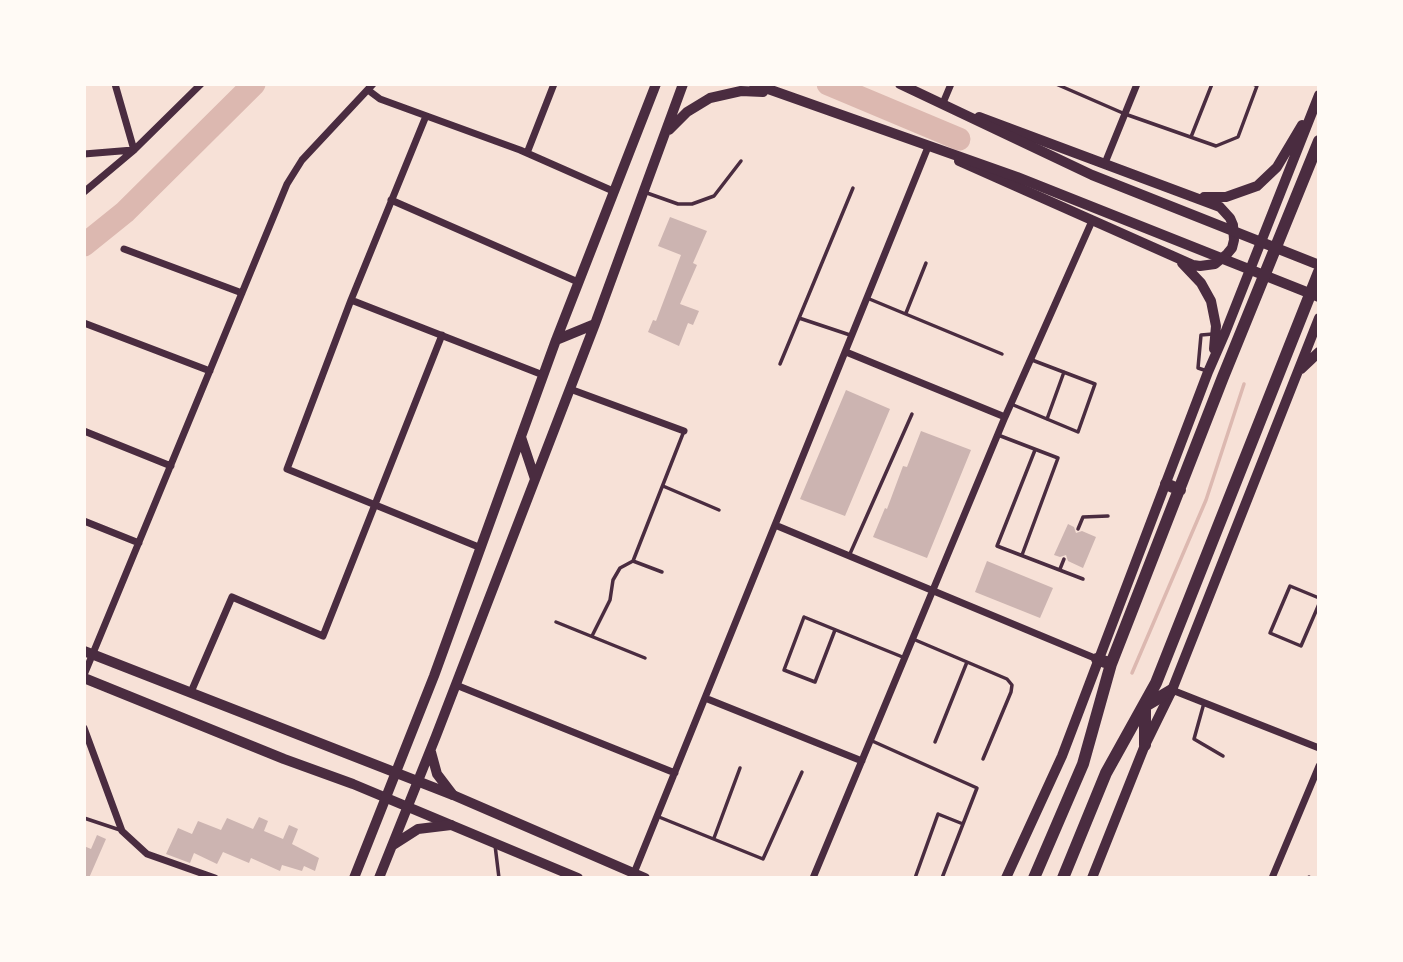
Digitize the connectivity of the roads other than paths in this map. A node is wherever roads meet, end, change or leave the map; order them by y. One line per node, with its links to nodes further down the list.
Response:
1 (115, 84): 25 (street)
2 (201, 84): 25 (street)
3 (554, 84): 26 (street)
4 (656, 84): 31 (main road)
5 (682, 84): 21 (main road)
6 (754, 84): 16 (main road)
7 (900, 84): 18 (main road)
8 (951, 84): 18 (street)
9 (1056, 84): 15 (lane)
10 (1076, 84): 15 (lane)
11 (1137, 84): 19 (street)
12 (1212, 84): 22 (lane)
13 (1253, 84): 22 (lane)
14 (371, 87): 20 (street); 43 (street)
15 (1073, 91): 19 (lane)
16 (780, 94): 21 (main road); 24 (main road)
17 (1319, 95): 34 (street); 52 (street)
18 (943, 103): 29 (street); 40 (main road)
19 (1125, 114): 22 (lane); 29 (street)
20 (426, 116): 26 (street); 35 (street)
21 (665, 135): 33 (main road)
22 (1191, 137)
23 (1319, 141): 79 (main road)
24 (928, 147): 36 (street); 44 (main road); 45 (street)
25 (134, 150): 27 (street); 32 (street)
26 (527, 153): 31 (street)
27 (84, 154)
28 (741, 161): 33 (lane)
29 (1105, 163): 34 (street)
30 (853, 188): 49 (lane)
31 (613, 191): 42 (main road)
32 (84, 192)
33 (645, 192): 51 (main road)
34 (1192, 195): 38 (street)
35 (391, 200): 42 (street); 46 (street)
36 (1092, 221): 38 (street); 59 (street)
37 (124, 249): 43 (street)
38 (1170, 256): 52 (street)
39 (926, 263): 47 (lane)
40 (1319, 265)
41 (1319, 272): 115 (main road)
42 (579, 282): 55 (main road)
43 (242, 293): 61 (street)
44 (1319, 297)
45 (867, 298): 47 (lane); 54 (street)
46 (351, 300): 53 (street); 80 (street)
47 (905, 313): 58 (lane)
48 (1319, 317): 64 (street)
49 (799, 318): 54 (lane); 60 (lane)
50 (84, 323): 61 (street)
51 (595, 324): 55 (main road); 65 (main road)
52 (1221, 334): 77 (street)
53 (442, 335): 63 (street); 80 (street)
54 (852, 336): 56 (street)
55 (556, 340): 63 (main road)
56 (846, 352): 68 (street); 84 (street)
57 (1319, 352): 64 (street)
58 (1002, 354)
59 (1030, 359): 62 (lane); 66 (street)
60 (780, 364)
61 (210, 371): 75 (street)
62 (1064, 372): 69 (lane); 69 (lane)
63 (543, 375): 73 (main road)
64 (1293, 382): 111 (street)
65 (570, 389): 71 (street); 76 (main road)
66 (1011, 404): 68 (street); 69 (lane)
67 (912, 414): 89 (lane)
68 (1005, 417): 72 (street)
69 (1047, 419)
70 (84, 431): 75 (street)
71 (684, 431): 78 (lane)
72 (998, 435): 74 (lane); 95 (street)
73 (521, 437): 76 (main road); 87 (main road)
74 (1035, 450): 88 (lane); 88 (lane)
75 (171, 466): 86 (street)
76 (535, 479): 110 (main road)
77 (1166, 484): 79 (main road); 106 (street)
78 (663, 486): 81 (lane); 91 (lane)
79 (1180, 490): 108 (main road)
80 (376, 506): 87 (street); 112 (street)
81 (719, 510)
82 (1108, 516): 85 (lane)
83 (84, 521): 86 (street)
84 (775, 525): 89 (street); 113 (street)
85 (1078, 529)
86 (138, 543): 103 (street)
87 (481, 548): 128 (main road)
88 (1022, 555): 92 (lane)
89 (849, 557): 95 (street)
90 (1064, 559): 92 (lane)
91 (633, 561): 93 (lane); 101 (lane)
92 (1060, 569): 94 (lane)
93 (662, 572)
94 (1083, 579)
95 (934, 592): 102 (street); 106 (street)
96 (1319, 598): 98 (lane)
97 (1319, 604): 98 (lane)
98 (1318, 611)
99 (556, 622): 101 (lane)
100 (835, 630): 100 (lane); 105 (lane)
101 (592, 636): 104 (lane)
102 (913, 639): 105 (street); 107 (lane)
103 (88, 652): 109 (street); 112 (street)
104 (645, 658)
105 (905, 658): 117 (street)
106 (1097, 659): 108 (main road); 152 (street)
107 (967, 662): 118 (lane); 123 (lane)
108 (1111, 664): 153 (main road)
109 (84, 677): 132 (street)
110 (456, 685): 121 (main road); 129 (street)
111 (1172, 690): 114 (street); 115 (main road); 119 (street)
112 (191, 692): 128 (street)
113 (705, 698): 124 (street); 129 (street)
114 (1204, 703): 120 (street); 122 (lane)
115 (1145, 706): 119 (main road); 154 (main road)
116 (84, 728): 138 (street)
117 (870, 740): 124 (street); 136 (lane)
118 (935, 742)
119 (1144, 745): 155 (street)
120 (1319, 748)
121 (431, 749): 130 (main road); 131 (main road)
122 (1223, 756)
123 (983, 759)
124 (862, 761): 149 (street)
125 (1319, 766): 156 (street)
126 (740, 768): 139 (lane)
127 (803, 772): 139 (lane)
128 (396, 773): 130 (street); 132 (main road)
129 (675, 773): 134 (street)
130 (418, 783): 131 (street); 133 (main road)
131 (453, 795): 142 (street)
132 (385, 797): 133 (street); 144 (main road)
133 (408, 807): 137 (street); 141 (main road)
134 (657, 816): 139 (lane); 142 (street)
135 (84, 818): 138 (lane)
136 (963, 824): 150 (lane); 151 (lane)
137 (451, 825): 140 (street); 141 (main road)
138 (122, 831): 143 (street)
139 (714, 839)
140 (495, 844): 146 (lane); 147 (street)
141 (391, 847): 145 (main road)
142 (634, 873): 148 (street)
143 (215, 878)
144 (354, 878)
145 (379, 878)
146 (499, 878)
147 (578, 878)
148 (645, 878)
149 (813, 878)
150 (915, 878)
151 (942, 878)
152 (1006, 878)
153 (1034, 878)
154 (1063, 878)
155 (1092, 878)
156 (1272, 878)

